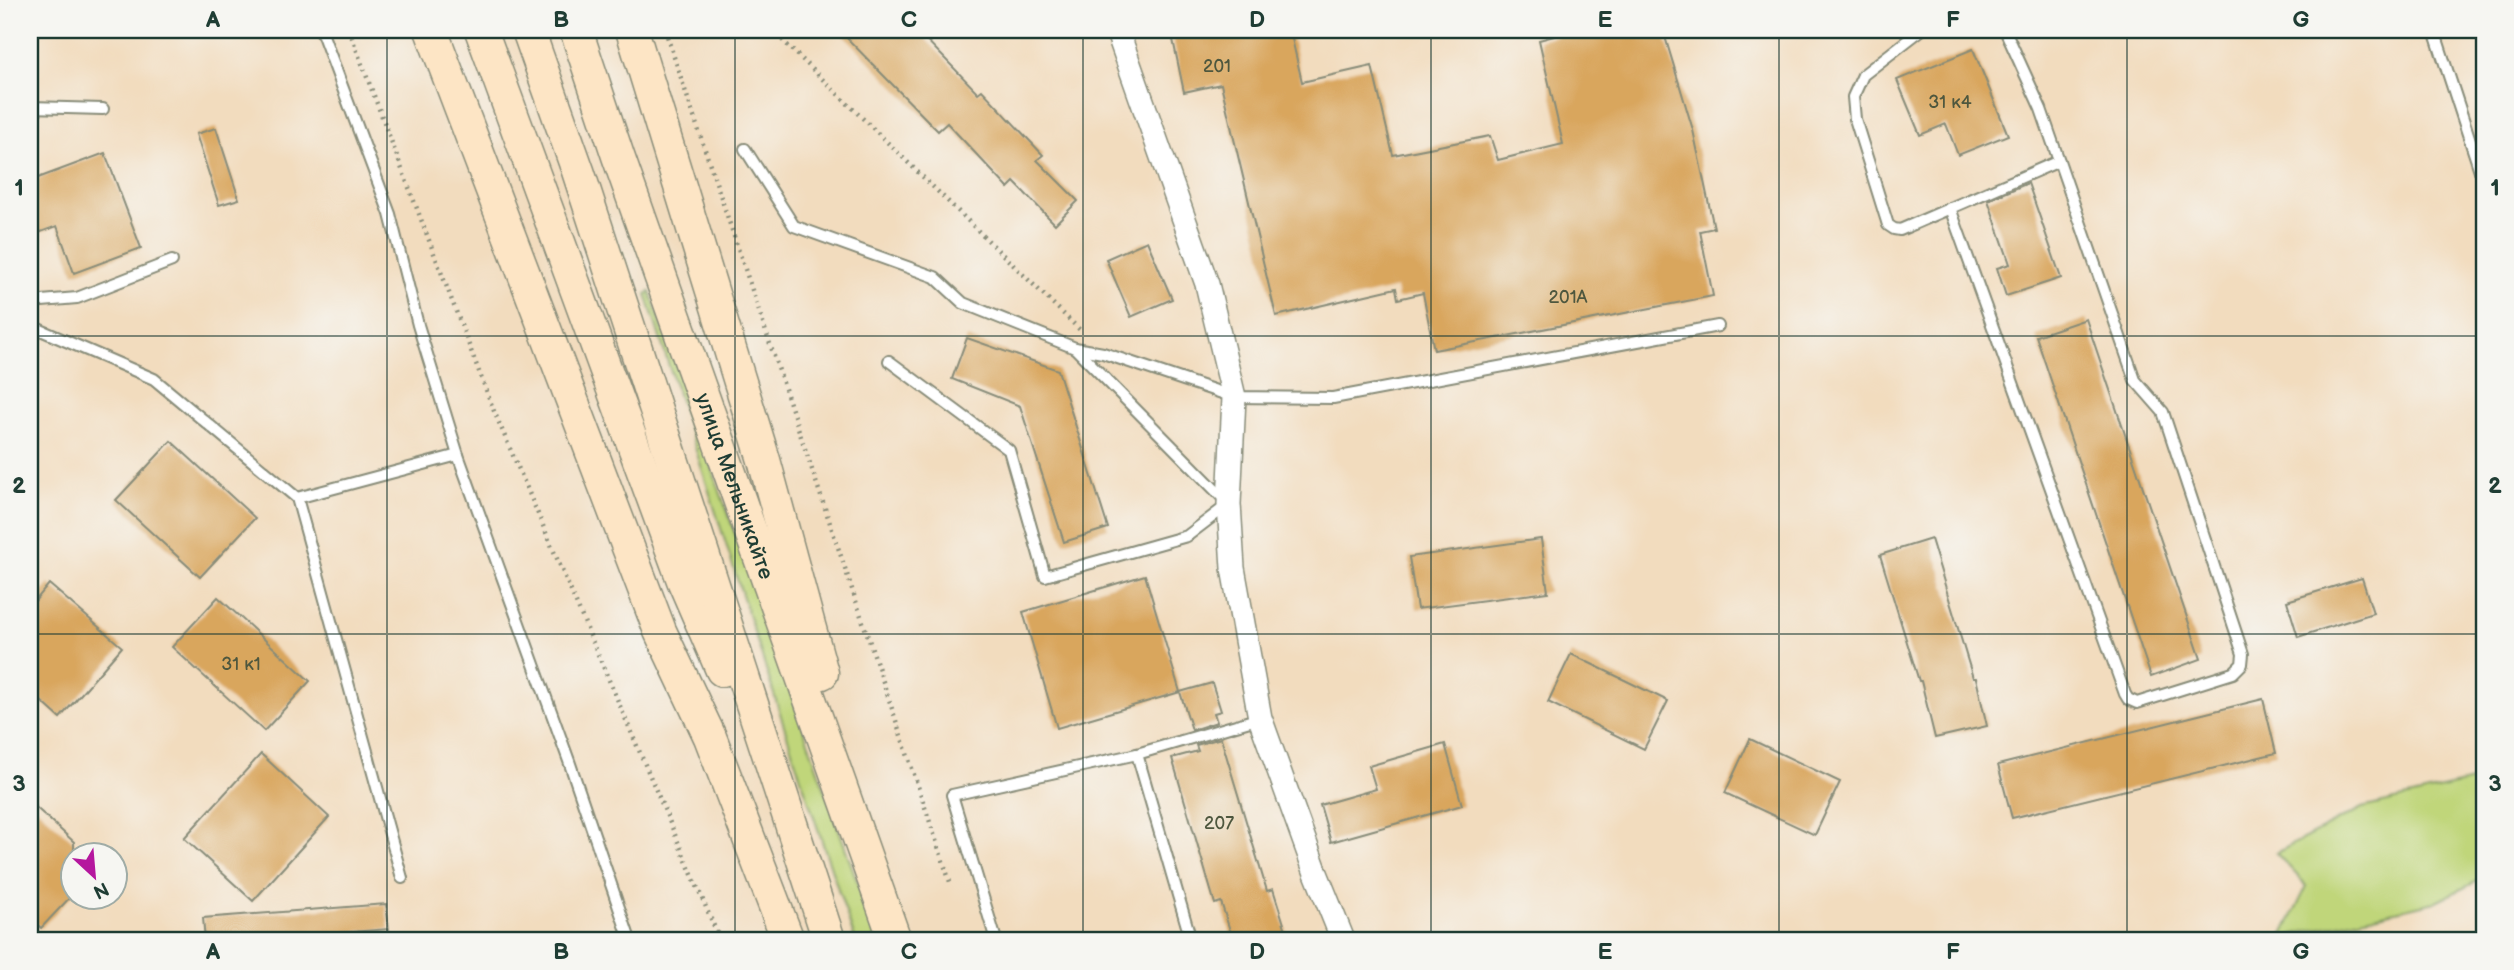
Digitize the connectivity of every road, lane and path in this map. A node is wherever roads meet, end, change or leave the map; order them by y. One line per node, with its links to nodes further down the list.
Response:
1 (321, 30): 28 (lane)
2 (349, 30): 38 (path)
3 (431, 30): 39 (main road)
4 (481, 30): 34 (main road)
5 (528, 30): 34 (main road)
6 (576, 30): 33 (main road, улица Мельникайте)
7 (632, 30): 33 (main road)
8 (665, 30): 36 (path)
9 (772, 30): 25 (path)
10 (1117, 30): 27 (street)
11 (1921, 30): 19 (lane)
12 (2005, 30): 17 (lane)
13 (2434, 30): 18 (lane)
14 (30, 107): 15 (lane)
15 (103, 109)
16 (745, 149): 24 (lane)
17 (2059, 161): 19 (lane); 19 (lane)
18 (2484, 183)
19 (1950, 208)
20 (172, 261): 21 (lane)
21 (30, 302)
22 (1718, 326): 27 (lane)
23 (30, 330): 29 (lane)
24 (1075, 348): 25 (lane); 30 (lane)
25 (1103, 353): 27 (lane)
26 (889, 362): 30 (lane)
27 (1234, 397): 30 (street)
28 (458, 455): 29 (lane); 37 (lane)
29 (297, 498): 35 (lane)
30 (1229, 504): 31 (street)
31 (1259, 718): 32 (lane); 44 (street)
32 (1137, 754): 42 (lane); 43 (lane)
33 (852, 811): 41 (main road, улица Мельникайте)
34 (793, 834): 40 (main road)
35 (402, 878)
36 (951, 885)
37 (630, 940)
38 (720, 940)
39 (789, 940)
40 (829, 940)
41 (895, 940)
42 (996, 940)
43 (1191, 940)
44 (1343, 940)

